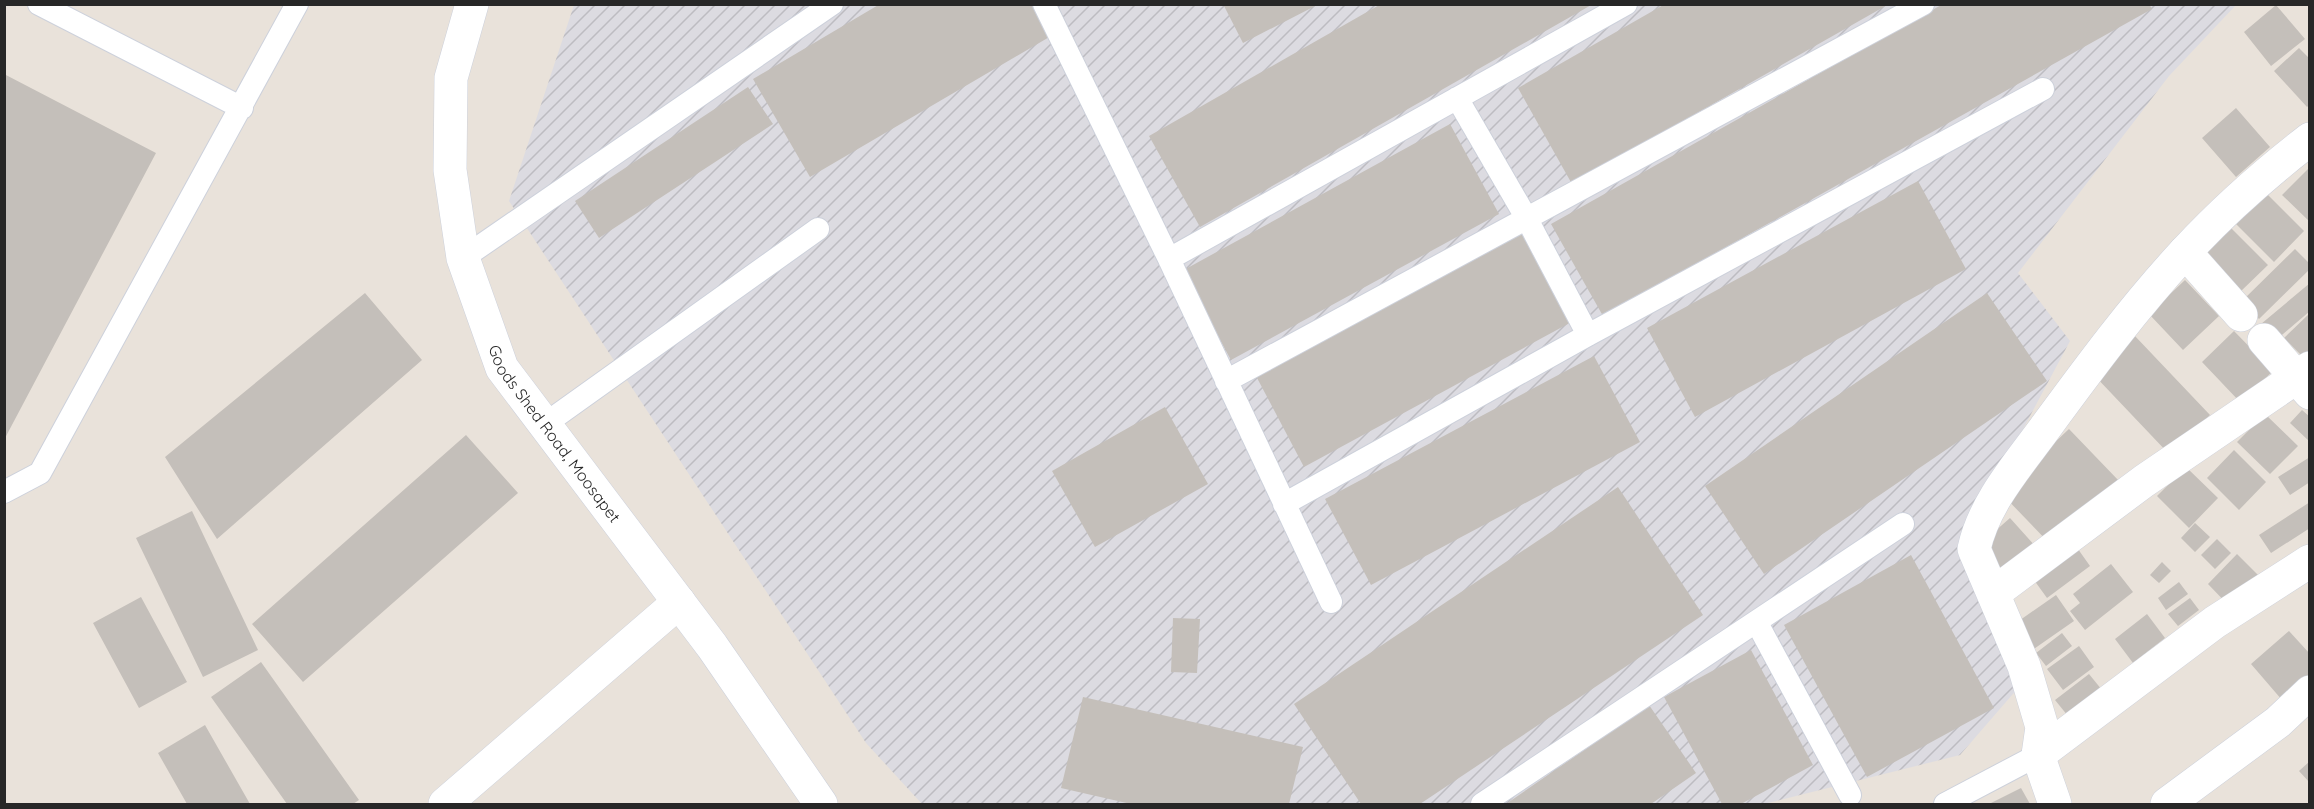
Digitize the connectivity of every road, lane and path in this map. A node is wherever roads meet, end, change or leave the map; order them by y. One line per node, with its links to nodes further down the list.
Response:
1 (39, 4): 10 (lane)
2 (297, 4): 10 (lane)
3 (472, 4): 15 (street, Goods Shed Road, Moosapet)
4 (832, 4): 15 (lane)
5 (1044, 4): 16 (lane)
6 (1626, 4): 9 (lane)
7 (1923, 4): 12 (lane)
8 (2043, 89): 18 (lane)
9 (1457, 98): 12 (lane); 16 (lane)
10 (242, 108): 23 (lane)
11 (2310, 138): 14 (street)
12 (1527, 219): 18 (lane); 21 (lane)
13 (818, 229): 22 (lane)
14 (2185, 252): 17 (street); 27 (street)
15 (463, 258): 22 (street, Goods Shed Road, Moosapet)
16 (1169, 259): 21 (lane)
17 (2241, 315)
18 (1588, 335): 24 (lane)
19 (2264, 340): 20 (street)
20 (2305, 379): 27 (street)
21 (1226, 381): 24 (lane)
22 (545, 424): 28 (street, Goods Shed Road, Moosapet)
23 (4, 492)
24 (1284, 504): 29 (lane)
25 (1903, 524): 30 (lane)
26 (2310, 561): 32 (street)
27 (1994, 593): 32 (street)
28 (679, 602): 34 (street); 35 (street, Goods Shed Road, Moosapet)
29 (1331, 602)
30 (1758, 623): 33 (lane); 36 (lane)
31 (2310, 692): 39 (street)
32 (2038, 755): 37 (lane); 38 (street)
33 (1850, 795)
34 (445, 804)
35 (821, 804)
36 (1482, 804)
37 (1945, 804)
38 (2055, 804)
39 (2168, 804)

